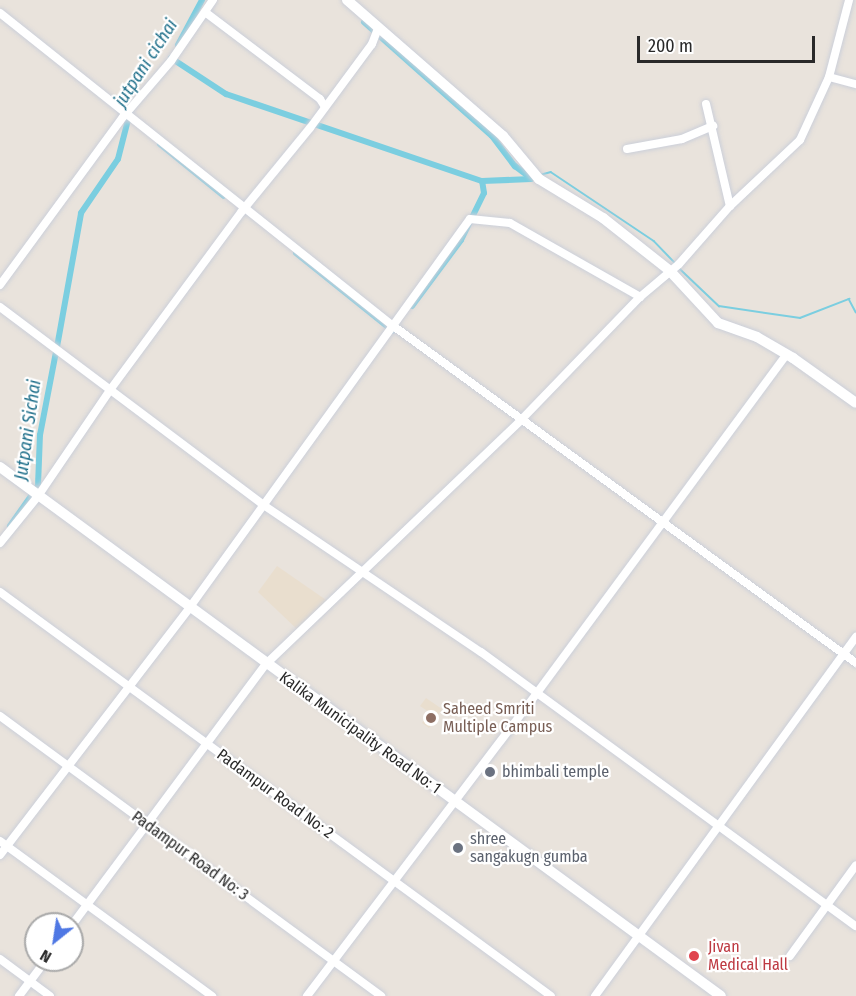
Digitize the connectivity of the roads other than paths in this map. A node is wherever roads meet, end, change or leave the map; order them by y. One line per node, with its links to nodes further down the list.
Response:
1 (213, 0): 4 (street)
2 (347, 0): 6 (street)
3 (849, 0): 7 (street)
4 (205, 12): 10 (street); 11 (street)
5 (0, 13): 11 (street)
6 (378, 28): 10 (street); 16 (street)
7 (829, 77): 8 (street); 14 (street)
8 (856, 84)
9 (706, 104): 12 (street)
10 (325, 107): 15 (street)
11 (125, 114): 15 (street); 17 (street)
12 (713, 126): 13 (street); 14 (street)
13 (627, 149)
14 (730, 206): 16 (street)
15 (246, 208): 20 (street); 22 (street)
16 (670, 271): 18 (street); 21 (street)
17 (0, 285)
18 (640, 297): 20 (street); 24 (street)
19 (0, 307): 22 (street)
20 (392, 328): 24 (street); 27 (street)
21 (786, 355): 23 (street); 28 (street)
22 (110, 390): 26 (street); 27 (street)
23 (856, 403)
24 (522, 419): 28 (street); 30 (street)
25 (0, 467): 26 (street, Kalika Municipality Road No: 1)
26 (38, 496): 29 (street); 32 (street, Kalika Municipality Road No: 1)
27 (262, 504): 30 (street); 32 (street)
28 (662, 523): 34 (street); 38 (street)
29 (0, 543)
30 (363, 574): 36 (street); 38 (street)
31 (0, 592): 37 (street, Padampur Road No: 2)
32 (190, 607): 36 (street, Kalika Municipality Road No: 1); 37 (street)
33 (856, 637): 34 (street)
34 (843, 654): 35 (street); 43 (street)
35 (856, 663)
36 (266, 664): 40 (street); 42 (street, Kalika Municipality Road No: 1)
37 (127, 686): 40 (street, Padampur Road No: 2); 41 (street)
38 (537, 693): 42 (street); 43 (street)
39 (0, 716): 41 (street, Padampur Road No: 3)
40 (207, 744): 44 (street); 48 (street, Padampur Road No: 2)
41 (68, 767): 44 (street, Padampur Road No: 3); 45 (street)
42 (455, 803): 48 (street); 53 (street, Kalika Municipality Road No: 1)
43 (718, 824): 49 (street); 53 (street)
44 (147, 825): 50 (street); 56 (street, Padampur Road No: 3)
45 (3, 844): 46 (street); 50 (street)
46 (0, 855)
47 (856, 865): 49 (street)
48 (392, 880): 56 (street); 64 (street, Padampur Road No: 2)
49 (827, 904): 52 (street); 54 (street)
50 (87, 905): 51 (street); 61 (street)
51 (82, 912)
52 (856, 926)
53 (638, 937): 65 (street); 66 (street, Kalika Municipality Road No: 1)
54 (790, 956)
55 (0, 959): 58 (street)
56 (332, 961): 62 (street); 63 (street, Padampur Road No: 3)
57 (37, 972): 58 (street)
58 (30, 982): 59 (street); 60 (street)
59 (19, 996)
60 (50, 996)
61 (212, 996)
62 (307, 996)
63 (381, 996)
64 (552, 996)
65 (595, 996)
66 (721, 996)

